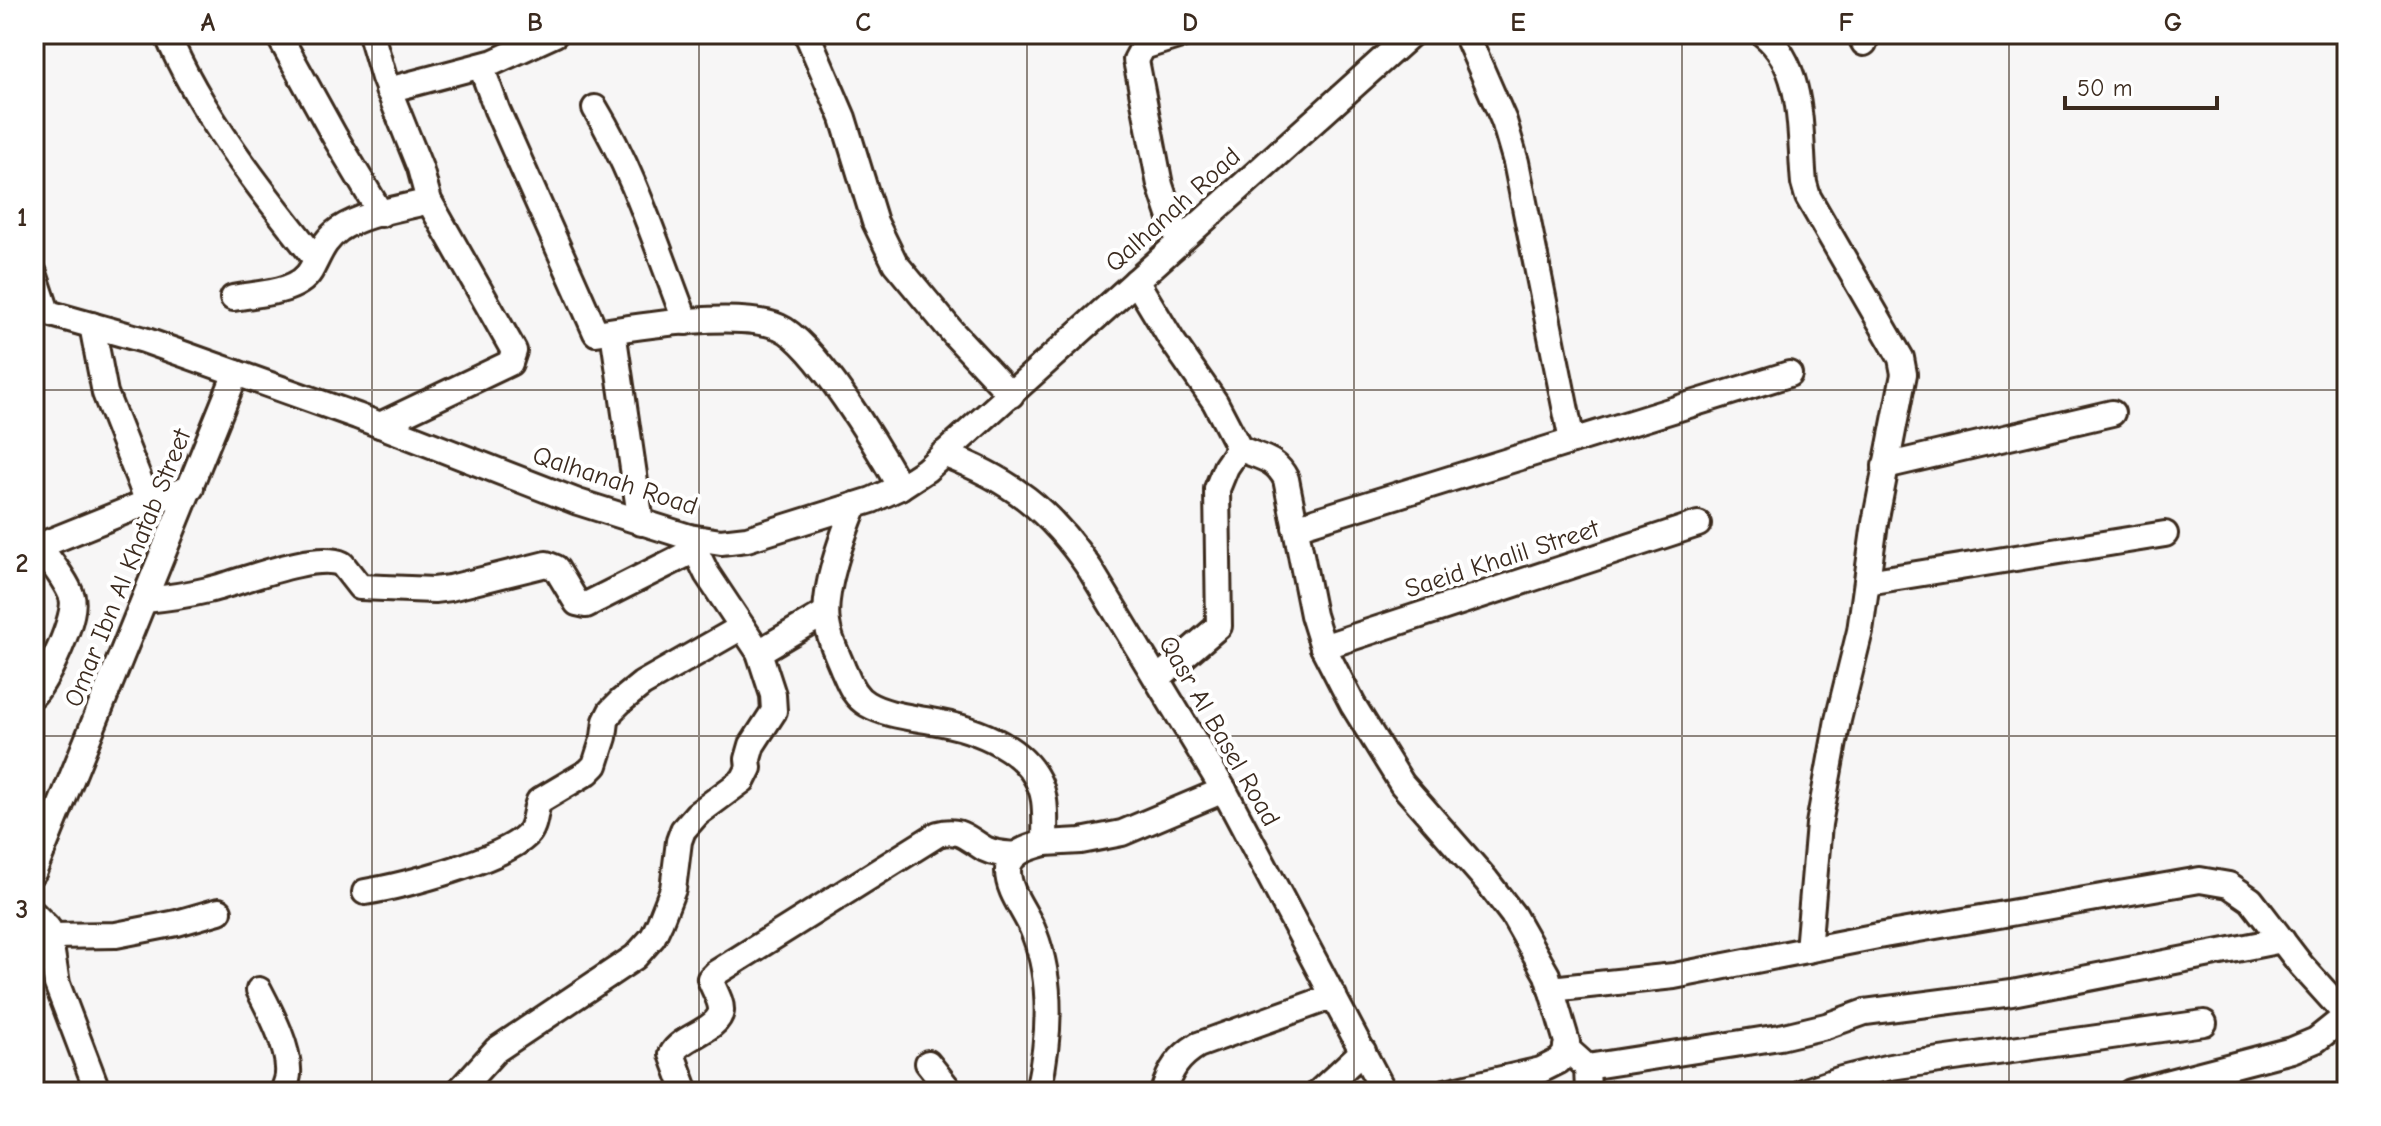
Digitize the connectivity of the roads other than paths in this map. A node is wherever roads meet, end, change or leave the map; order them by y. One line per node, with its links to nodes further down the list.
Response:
1 (167, 34): 16 (street)
2 (278, 34): 14 (street)
3 (371, 34): 11 (street)
4 (555, 34): 10 (street)
5 (807, 34): 26 (street)
6 (1184, 34): 15 (street)
7 (1411, 34): 15 (street, Qalhanah Road)
8 (1466, 34): 29 (street)
9 (1763, 34): 32 (street)
10 (481, 66): 11 (street); 23 (street)
11 (388, 90): 13 (street)
12 (595, 108): 21 (street)
13 (429, 201): 14 (street); 28 (street)
14 (381, 214): 16 (street)
15 (1179, 242): 18 (street, Qalhanah Road)
16 (315, 258): 19 (street)
17 (34, 273): 20 (street)
18 (1136, 281): 26 (street, Qalhanah Road); 30 (street)
19 (233, 298)
20 (40, 311): 22 (street, Qalhanah Road)
21 (686, 322): 23 (street); 33 (street)
22 (92, 325): 24 (street, Qalhanah Road); 35 (street)
23 (613, 331): 37 (street)
24 (236, 373): 28 (street, Qalhanah Road); 34 (street, Omar Ibn Al Khatab Street)
25 (1789, 374): 29 (street)
26 (1011, 395): 31 (street, Qalhanah Road)
27 (2112, 413): 32 (street)
28 (380, 425): 37 (street, Qalhanah Road)
29 (1572, 441): 39 (street)
30 (1239, 448): 39 (street); 49 (street)
31 (943, 454): 33 (street, Qalhanah Road); 49 (street, Qasr Al Basel Road)
32 (1885, 466): 43 (street)
33 (900, 487): 36 (street, Qalhanah Road)
34 (191, 488): 35 (street); 44 (street, Omar Ibn Al Khatab Street)
35 (148, 502): 41 (street)
36 (855, 505): 42 (street, Qalhanah Road); 45 (street)
37 (641, 523): 42 (street, Qalhanah Road)
38 (1698, 524): 47 (street, Saeid Khalil Street)
39 (1295, 527): 47 (street)
40 (2165, 534): 43 (street)
41 (36, 543): 50 (street)
42 (692, 543): 44 (street); 46 (street)
43 (1867, 582): 60 (street)
44 (145, 600): 54 (street, Omar Ibn Al Khatab Street)
45 (825, 613): 48 (street); 52 (street)
46 (742, 627): 48 (street); 55 (street)
47 (1323, 647): 61 (street)
48 (759, 652): 72 (street)
49 (1157, 679): 51 (street, Qasr Al Basel Road)
50 (34, 694)
51 (1224, 790): 52 (street); 63 (street, Qasr Al Basel Road)
52 (1045, 843): 53 (street)
53 (1016, 855): 73 (street); 75 (street)
54 (34, 871)
55 (365, 892)
56 (219, 911): 58 (street)
57 (34, 914): 58 (street)
58 (50, 936): 70 (street)
59 (2282, 940): 60 (street); 64 (street); 69 (street)
60 (1808, 950): 61 (street)
61 (1551, 989): 66 (street)
62 (259, 990): 71 (street)
63 (1334, 996): 67 (street, Qasr Al Basel Road); 76 (street)
64 (2347, 1016): 82 (street)
65 (2204, 1023): 81 (street)
66 (1566, 1048): 69 (street); 79 (street)
67 (1363, 1051): 77 (street); 78 (street, Qasr Al Basel Road)
68 (928, 1063): 74 (street)
69 (1587, 1067): 80 (street)
70 (98, 1092)
71 (283, 1092)
72 (458, 1092)
73 (686, 1092)
74 (951, 1092)
75 (1038, 1092)
76 (1163, 1092)
77 (1319, 1092)
78 (1384, 1092)
79 (1445, 1092)
80 (1588, 1092)
81 (1803, 1092)
82 (2131, 1092)

